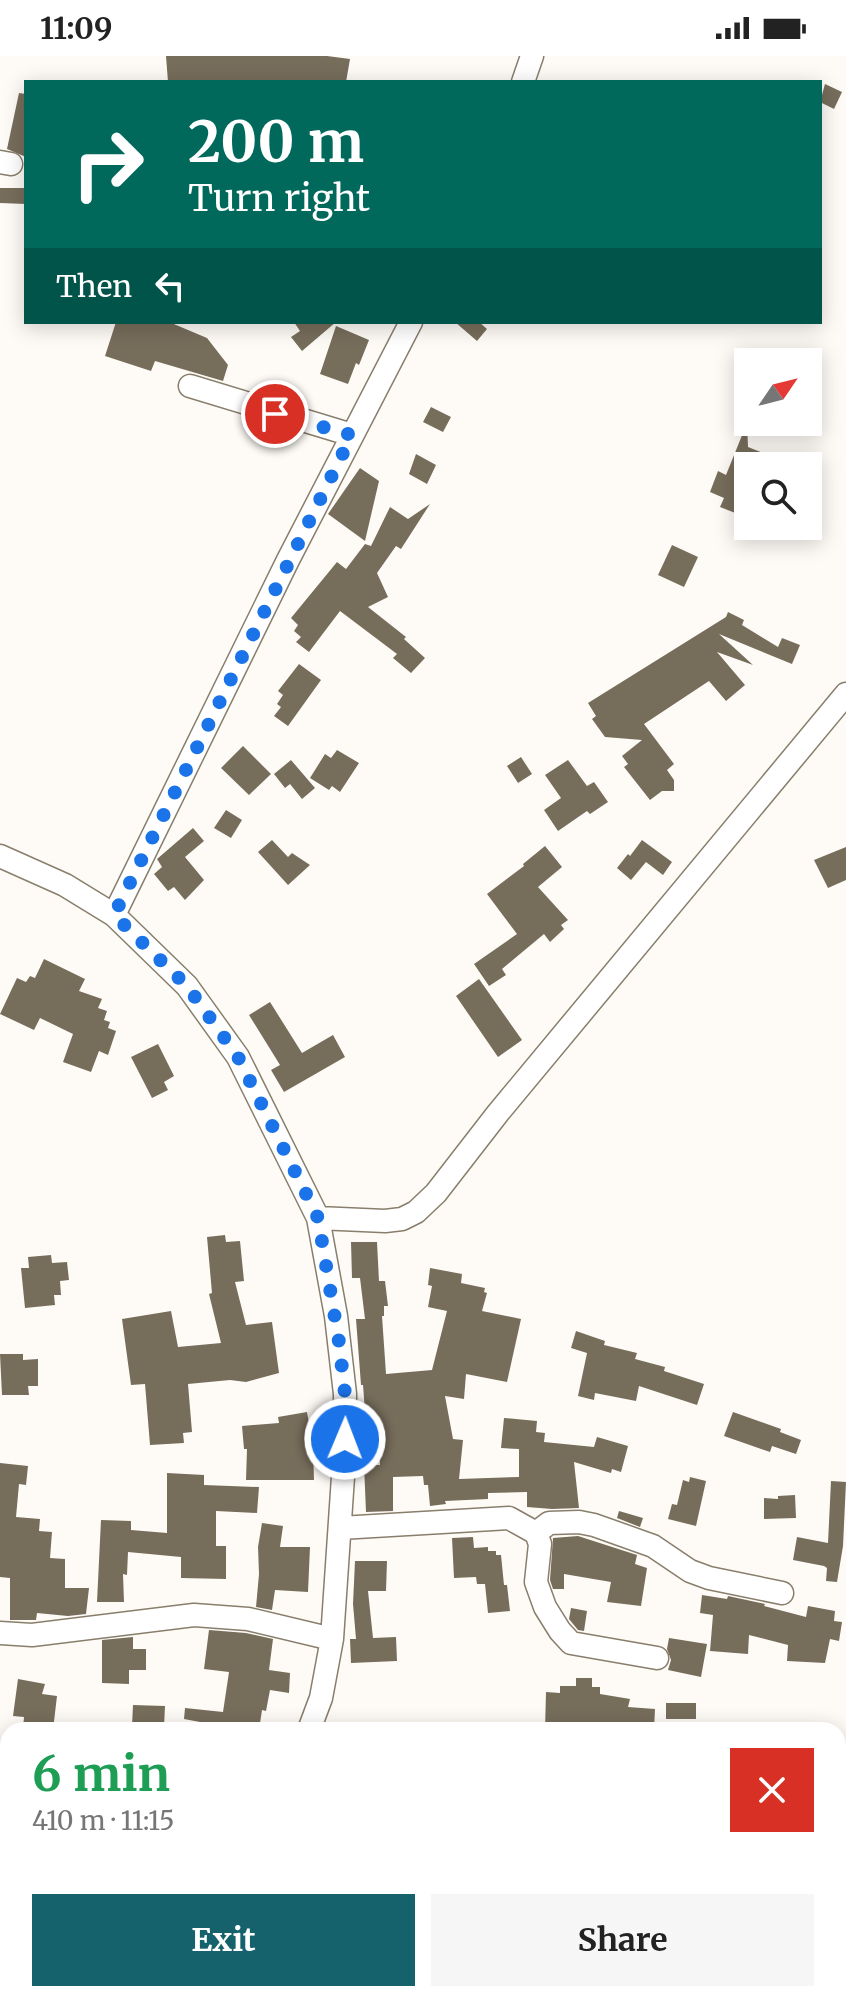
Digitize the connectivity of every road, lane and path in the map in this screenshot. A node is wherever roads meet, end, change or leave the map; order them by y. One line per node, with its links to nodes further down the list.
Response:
1 (532, 56): 2 (street)
2 (524, 80)
3 (410, 324): 5 (street)
4 (190, 386): 5 (street)
5 (352, 435): 8 (street)
6 (846, 694): 9 (street)
7 (0, 856): 8 (street)
8 (114, 915): 9 (street)
9 (318, 1218): 10 (street)
10 (340, 1528): 11 (street); 14 (street)
11 (536, 1533): 12 (street); 15 (street)
12 (782, 1593)
13 (0, 1633): 14 (street)
14 (332, 1639): 16 (street)
15 (657, 1658)
16 (312, 1722)

